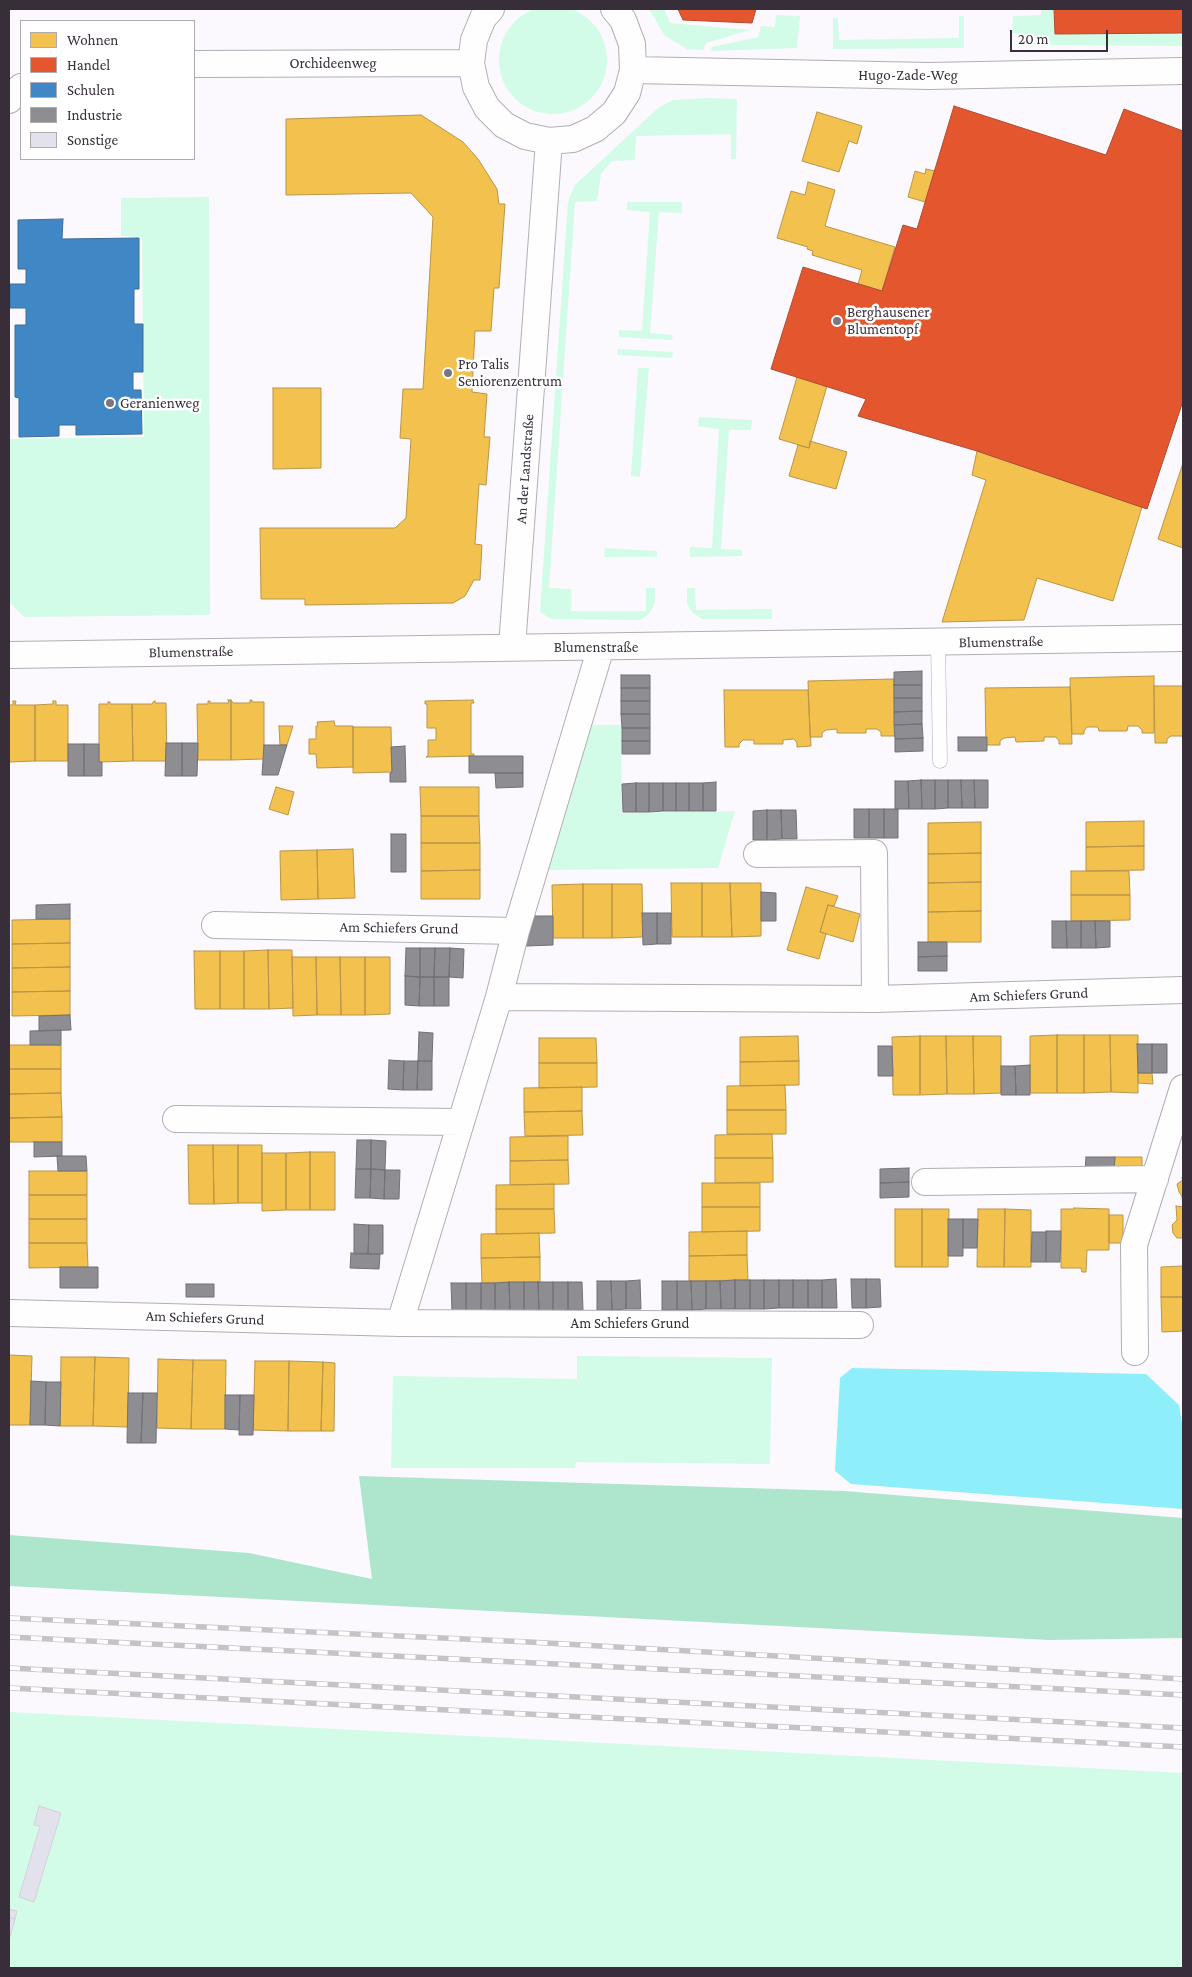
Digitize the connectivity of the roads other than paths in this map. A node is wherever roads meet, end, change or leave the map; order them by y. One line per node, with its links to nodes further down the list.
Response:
1 (491, 9): 3 (street)
2 (614, 9): 5 (street)
3 (471, 63): 4 (street, Orchideenweg); 9 (street)
4 (195, 64)
5 (633, 70): 6 (street, Hugo-Zade-Weg); 9 (street)
6 (1183, 71)
7 (20, 88): 8 (street)
8 (9, 100)
9 (549, 141): 12 (street, An der Landstraße)
10 (1183, 638): 11 (street, Blumenstraße)
11 (938, 643): 13 (street, Blumenstraße); 15 (lane)
12 (512, 647): 13 (street, Blumenstraße); 14 (street, Blumenstraße)
13 (601, 647): 18 (street)
14 (9, 655)
15 (940, 761)
16 (757, 854): 21 (street)
17 (215, 924): 18 (street, Am Schiefers Grund)
18 (516, 931): 20 (street)
19 (1183, 990): 21 (street, Am Schiefers Grund)
20 (499, 996): 21 (street, Am Schiefers Grund); 24 (street)
21 (875, 999)
22 (1183, 1088): 25 (street)
23 (176, 1119): 24 (street)
24 (461, 1122): 28 (street)
25 (1155, 1179): 26 (street); 30 (street)
26 (925, 1182)
27 (9, 1313): 28 (street, Am Schiefers Grund)
28 (400, 1323): 29 (street, Am Schiefers Grund)
29 (860, 1324)
30 (1134, 1352)

